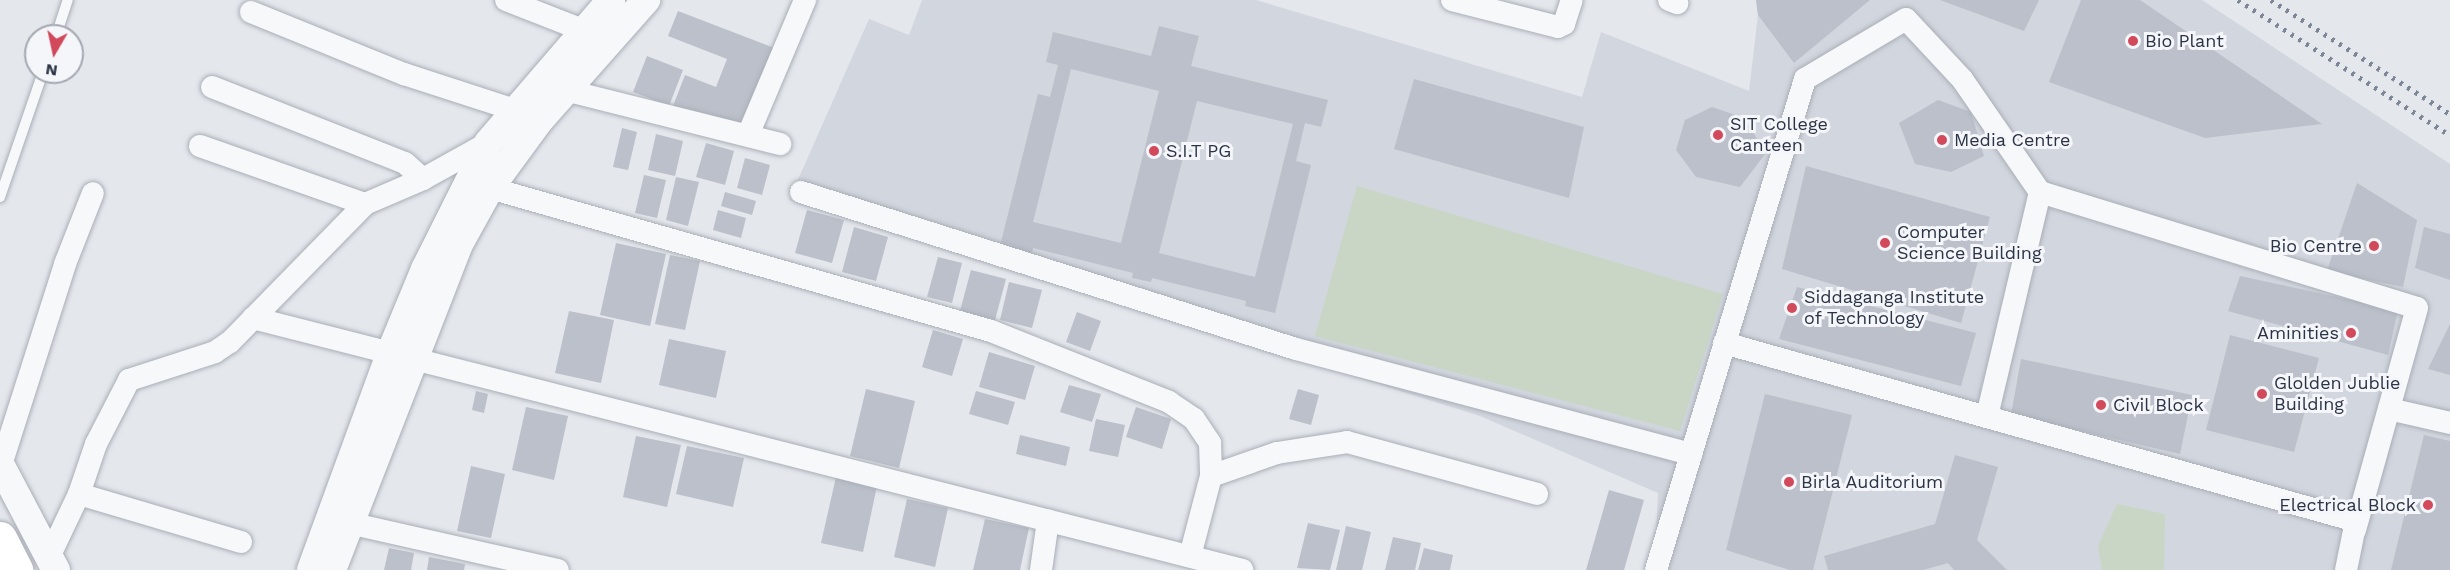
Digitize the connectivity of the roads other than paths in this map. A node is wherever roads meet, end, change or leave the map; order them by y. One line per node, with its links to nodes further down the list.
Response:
1 (68, 0): 10 (lane)
2 (506, 0): 11 (street)
3 (611, 0): 11 (street)
4 (646, 0): 11 (street)
5 (805, 0): 16 (street)
6 (1452, 0): 8 (street)
7 (1572, 0): 8 (street)
8 (1495, 6)
9 (251, 12): 15 (street)
10 (60, 24)
11 (593, 38): 14 (street); 15 (street)
12 (39, 84): 25 (lane)
13 (212, 87): 20 (street)
14 (565, 90): 16 (street); 21 (street)
15 (515, 111): 17 (street)
16 (748, 135): 18 (street)
17 (488, 143): 20 (street); 29 (street)
18 (780, 144)
19 (200, 146): 26 (street)
20 (423, 179): 26 (street)
21 (490, 188): 29 (street); 35 (street)
22 (801, 192): 33 (street)
23 (2040, 192): 28 (street); 30 (street); 31 (street)
24 (93, 193): 34 (street)
25 (0, 197)
26 (365, 204): 27 (street)
27 (253, 318): 29 (street); 36 (street)
28 (1724, 343): 31 (street); 33 (street)
29 (401, 354): 38 (street); 39 (street); 46 (street)
30 (2389, 409): 32 (street); 40 (street)
31 (1987, 417): 40 (street)
32 (2450, 423)
33 (1691, 454): 51 (street)
34 (1, 464): 44 (street)
35 (1211, 476): 37 (street); 43 (street)
36 (79, 494): 42 (street); 44 (street)
37 (1537, 494)
38 (1048, 520): 43 (street); 49 (street)
39 (349, 523): 47 (street); 48 (street)
40 (2355, 530): 52 (street)
41 (0, 538): 45 (highway)
42 (242, 542)
43 (1190, 556): 50 (street)
44 (53, 563)
45 (16, 570)
46 (311, 570)
47 (332, 570)
48 (558, 570)
49 (1041, 570)
50 (1242, 570)
51 (1656, 570)
52 (2346, 570)

